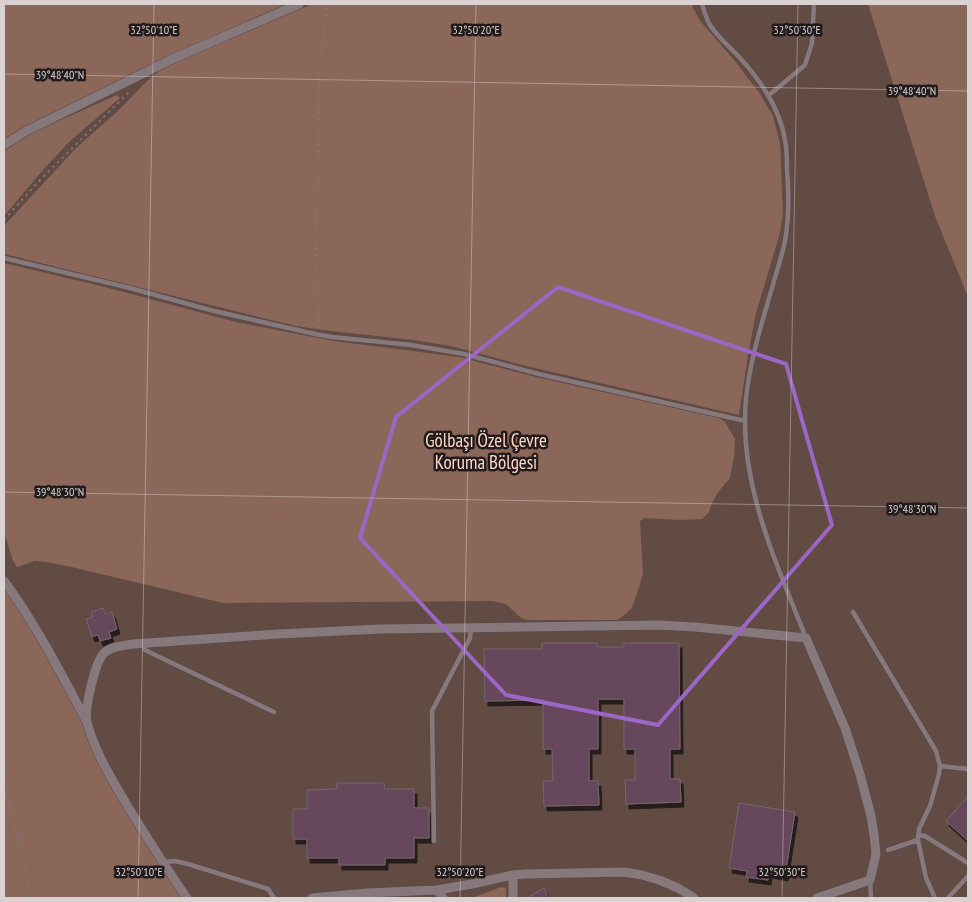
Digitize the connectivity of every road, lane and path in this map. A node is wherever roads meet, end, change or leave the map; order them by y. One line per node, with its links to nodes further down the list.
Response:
1 (299, 4): 7 (street)
2 (328, 4): 10 (path)
3 (702, 4): 6 (lane)
4 (814, 4): 6 (lane)
5 (133, 88): 8 (path)
6 (768, 96): 11 (lane)
7 (4, 145)
8 (4, 220)
9 (4, 258): 10 (lane)
10 (319, 335): 11 (lane)
11 (745, 421): 15 (lane)
12 (4, 581): 18 (street)
13 (853, 612): 19 (lane)
14 (471, 629): 15 (street); 16 (street); 23 (lane)
15 (806, 638): 29 (street)
16 (142, 643): 17 (lane); 18 (street)
17 (274, 712)
18 (86, 720): 25 (street)
19 (940, 766): 20 (lane); 22 (lane)
20 (968, 769)
21 (4, 775): 31 (path)
22 (918, 838): 24 (lane); 26 (lane); 40 (lane)
23 (434, 841)
24 (888, 850)
25 (163, 862): 32 (street); 33 (lane)
26 (968, 863)
27 (513, 875): 30 (street); 36 (street); 37 (street)
28 (968, 876): 41 (lane)
29 (870, 880): 38 (street); 39 (lane)
30 (437, 890): 34 (street); 35 (street)
31 (31, 898)
32 (187, 898)
33 (274, 898)
34 (312, 898)
35 (443, 898)
36 (513, 898)
37 (694, 898)
38 (817, 898)
39 (870, 898)
40 (936, 898)
41 (948, 898)

